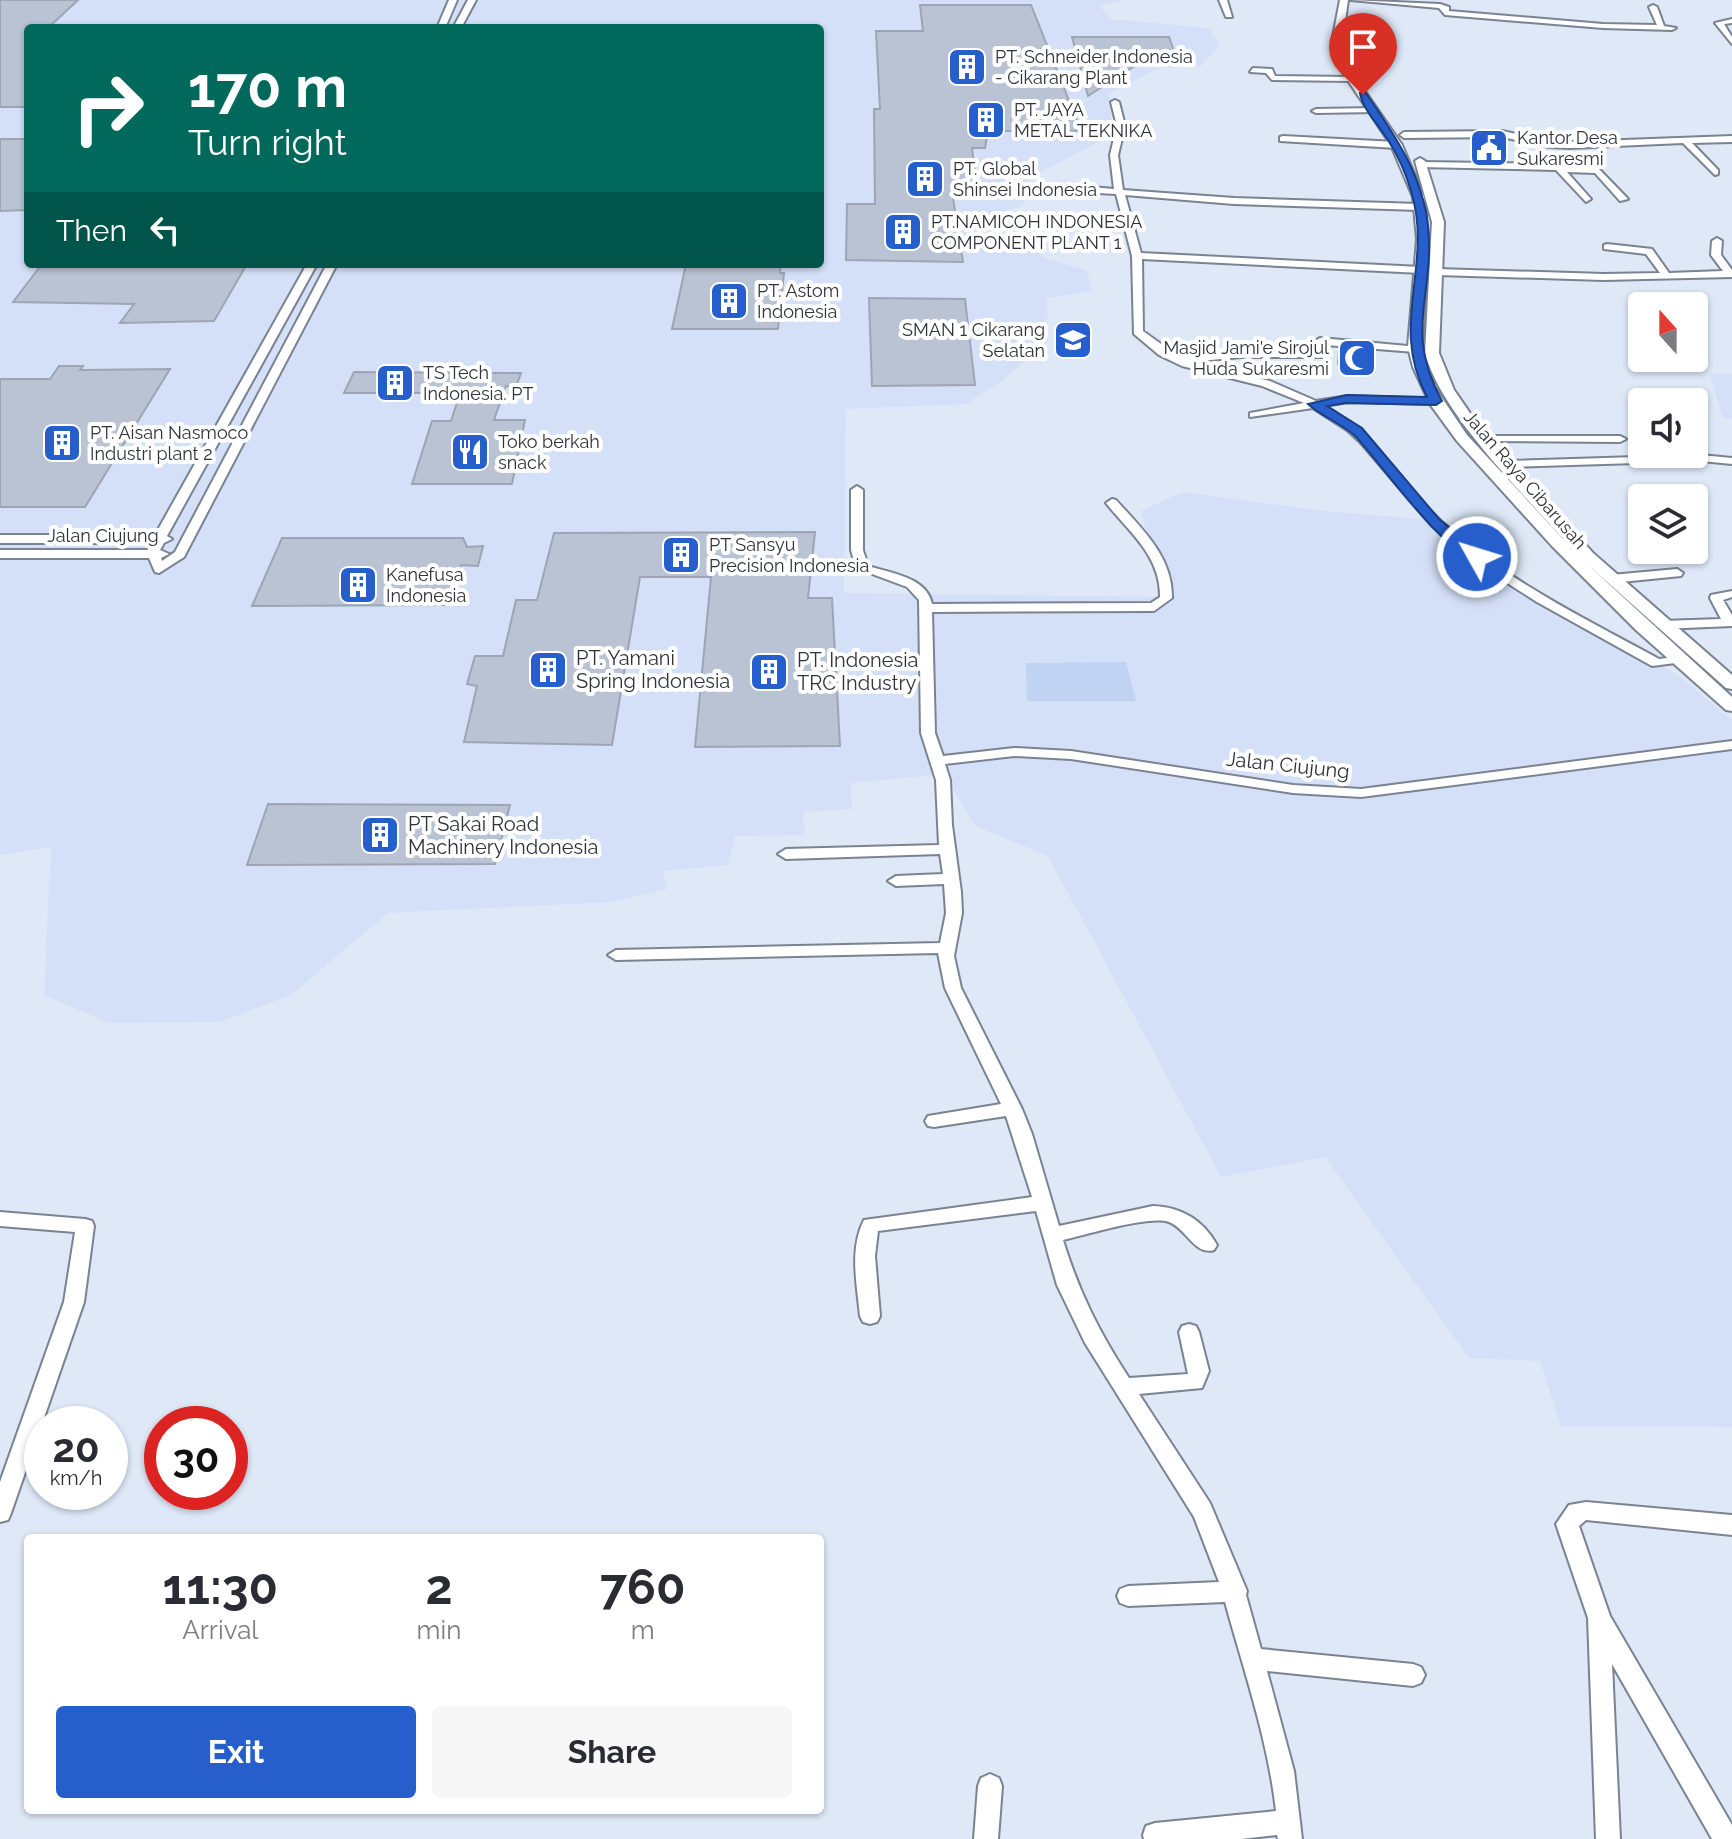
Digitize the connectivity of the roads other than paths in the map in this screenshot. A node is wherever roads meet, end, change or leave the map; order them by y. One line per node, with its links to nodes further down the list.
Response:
1 (453, 0): 10 (street)
2 (472, 0): 11 (street)
3 (1223, 0): 7 (street)
4 (1344, 0): 18 (street, Jalan Raya Cibarusah)
5 (1355, 0): 8 (street); 27 (street, Jalan Raya Cibarusah)
6 (1653, 7): 13 (street)
7 (1229, 15)
8 (1461, 15): 12 (street); 13 (street)
9 (1732, 21): 15 (street)
10 (443, 24)
11 (459, 24)
12 (1458, 26)
13 (1661, 27): 14 (street)
14 (1672, 28)
15 (1732, 42)
16 (1253, 70): 17 (street)
17 (1272, 78): 18 (street); 19 (street)
18 (1351, 79): 21 (street, Jalan Raya Cibarusah)
19 (1265, 85)
20 (1115, 102): 33 (street)
21 (1374, 110): 22 (street); 27 (street, Jalan Raya Cibarusah)
22 (1316, 111)
23 (1283, 139): 27 (street)
24 (1529, 139): 26 (street); 27 (street); 28 (street)
25 (1732, 139): 26 (street)
26 (1685, 141): 31 (street)
27 (1401, 142): 29 (street, Jalan Raya Cibarusah); 36 (street, Jalan Raya Cibarusah)
28 (1524, 157): 29 (street); 30 (street)
29 (1422, 165): 43 (street, Jalan Raya Cibarusah)
30 (1561, 169): 34 (street); 35 (street)
31 (1715, 172)
32 (1080, 189): 33 (street)
33 (1118, 189): 36 (street); 39 (street)
34 (1586, 199)
35 (1623, 199)
36 (1419, 207): 42 (street, Jalan Raya Cibarusah)
37 (1717, 241): 44 (street)
38 (1607, 247): 45 (street)
39 (1137, 256): 42 (street); 48 (street)
40 (310, 268): 60 (street)
41 (330, 268): 61 (street)
42 (1421, 270): 46 (street, Jalan Raya Cibarusah)
43 (1437, 272): 45 (street); 47 (street, Jalan Raya Cibarusah)
44 (1731, 274): 45 (street)
45 (1666, 275)
46 (1416, 355): 47 (street); 48 (street); 50 (street, Jalan Raya Cibarusah)
47 (1434, 360): 49 (street, Jalan Raya Cibarusah)
48 (1176, 361): 51 (street)
49 (1450, 392): 50 (street); 53 (street, Jalan Raya Cibarusah)
50 (1434, 397): 51 (street); 71 (street, Jalan Raya Cibarusah)
51 (1315, 404): 52 (street); 71 (street)
52 (1254, 415)
53 (1484, 439): 54 (street); 56 (street, Jalan Raya Cibarusah)
54 (1620, 439)
55 (1732, 461): 56 (street)
56 (1506, 464): 66 (street, Jalan Raya Cibarusah)
57 (857, 490): 68 (street)
58 (1112, 503): 68 (street)
59 (0, 539): 60 (street)
60 (159, 539): 61 (street); 62 (street)
61 (188, 539): 64 (street)
62 (153, 553): 63 (street, Jalan Ciujung); 64 (street, Jalan Ciujung); 64 (street, Jalan Ciujung)
63 (0, 554)
64 (180, 554)
65 (1677, 573): 66 (street)
66 (1611, 579): 70 (street, Jalan Raya Cibarusah)
67 (1730, 594): 69 (street)
68 (926, 608): 75 (street)
69 (1731, 622): 70 (street)
70 (1662, 625): 72 (street, Jalan Raya Cibarusah)
71 (1678, 659): 73 (street, Jalan Raya Cibarusah)
72 (1732, 684)
73 (1732, 706)
74 (1732, 745): 75 (street, Jalan Ciujung)
75 (936, 761): 76 (street)
76 (947, 849): 77 (street); 78 (street)
77 (786, 854)
78 (951, 879): 79 (street); 80 (street)
79 (896, 881)
80 (946, 948): 81 (street); 82 (street)
81 (616, 955)
82 (1013, 1109): 83 (street); 84 (street)
83 (934, 1121)
84 (1042, 1203): 86 (street); 88 (street)
85 (0, 1219): 91 (street)
86 (1051, 1235): 87 (street); 90 (street)
87 (1207, 1245)
88 (870, 1316)
89 (1189, 1332): 90 (street)
90 (1122, 1387): 93 (street)
91 (0, 1513)
92 (1732, 1525): 95 (street)
93 (1236, 1591): 94 (street); 96 (street)
94 (1128, 1596)
95 (1599, 1618): 102 (street); 103 (street)
96 (1252, 1659): 97 (street); 99 (street)
97 (1413, 1675)
98 (990, 1786): 101 (street)
99 (1290, 1830): 100 (street)
100 (1155, 1835)
101 (986, 1839)
102 (1608, 1839)
103 (1726, 1839)

